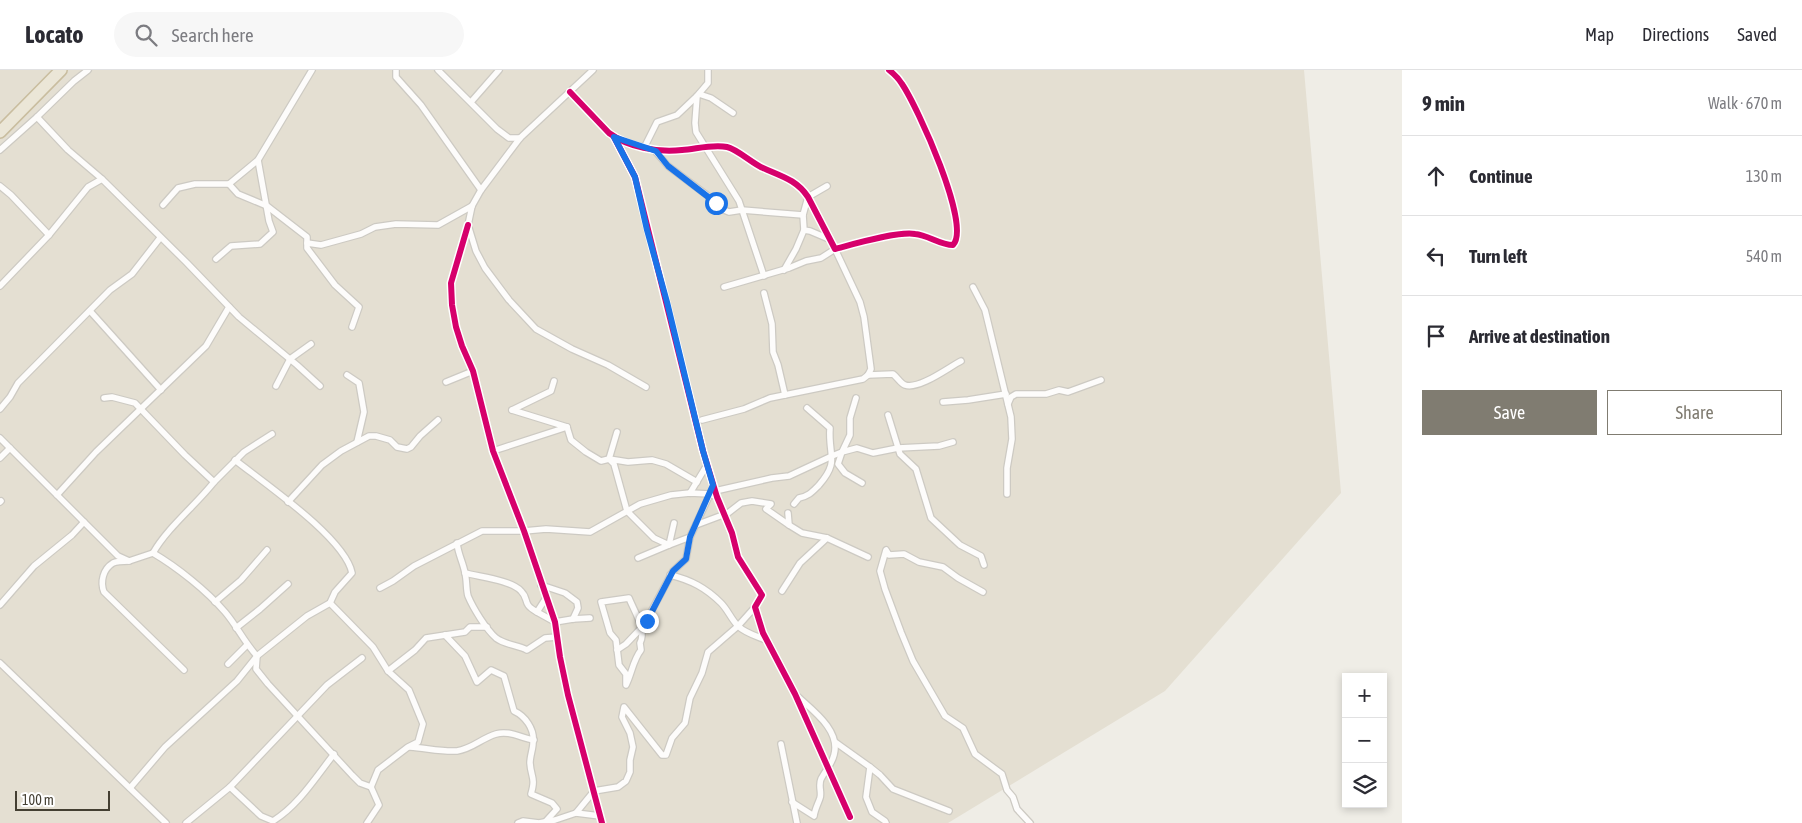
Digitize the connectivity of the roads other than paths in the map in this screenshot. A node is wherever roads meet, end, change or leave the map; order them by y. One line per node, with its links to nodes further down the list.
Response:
1 (61, 70): 15 (highway)
2 (88, 70): 14 (street)
3 (312, 70): 22 (street)
4 (396, 70): 27 (street)
5 (438, 70): 12 (street)
6 (499, 70): 12 (street)
7 (593, 70): 10 (street)
8 (708, 70): 11 (street)
9 (890, 70): 40 (street)
10 (570, 92): 16 (street); 17 (street)
11 (698, 95): 13 (street); 18 (street); 19 (street)
12 (471, 102): 17 (street)
13 (733, 113)
14 (37, 117): 20 (street); 23 (street)
15 (0, 132)
16 (614, 137): 18 (street); 92 (street)
17 (520, 138): 27 (street)
18 (636, 146): 21 (street)
19 (707, 147): 21 (street); 28 (street); 32 (street)
20 (0, 150)
21 (656, 151): 32 (street)
22 (258, 160): 24 (street); 30 (street)
23 (102, 179): 36 (street); 37 (street)
24 (229, 184): 29 (street); 30 (street)
25 (0, 186): 36 (street)
26 (826, 186): 28 (street)
27 (481, 190): 31 (street)
28 (808, 197): 33 (street); 38 (street)
29 (163, 205)
30 (266, 206): 39 (street); 41 (street)
31 (472, 206): 34 (street); 39 (street)
32 (742, 210): 33 (street); 43 (street)
33 (803, 215): 35 (street)
34 (468, 225): 54 (street); 62 (street)
35 (804, 230): 38 (street); 42 (street)
36 (49, 235): 44 (street)
37 (160, 238): 48 (street); 49 (street)
38 (829, 239): 40 (street)
39 (307, 243): 50 (street)
40 (835, 249): 42 (street); 56 (street)
41 (216, 259)
42 (784, 270): 43 (street)
43 (764, 276): 45 (street)
44 (0, 286)
45 (724, 287)
46 (973, 287): 64 (street)
47 (764, 293): 65 (street)
48 (229, 307): 52 (street); 63 (street)
49 (90, 311): 63 (street); 71 (street)
50 (352, 327)
51 (311, 344): 52 (street)
52 (290, 359): 60 (street); 61 (street)
53 (961, 361): 56 (street)
54 (473, 372): 59 (street); 86 (street)
55 (347, 375): 77 (street)
56 (868, 375): 65 (street)
57 (1102, 380): 69 (street)
58 (554, 381): 76 (street)
59 (446, 382)
60 (276, 386)
61 (320, 386)
62 (646, 387)
63 (161, 390): 72 (street)
64 (1006, 394): 68 (street); 69 (street)
65 (785, 395): 75 (street)
66 (104, 398): 72 (street)
67 (856, 398): 87 (street)
68 (943, 402)
69 (1008, 404): 98 (street)
70 (807, 408): 88 (street)
71 (0, 409)
72 (140, 410): 93 (street); 99 (street)
73 (888, 415): 85 (street)
74 (438, 420): 80 (street)
75 (702, 420)
76 (567, 427): 86 (street); 90 (street)
77 (360, 428): 80 (street); 82 (street)
78 (617, 432): 90 (street)
79 (272, 434): 91 (street)
80 (369, 436): 82 (street)
81 (0, 438): 84 (street)
82 (357, 442): 100 (street)
83 (953, 442): 85 (street)
84 (10, 448): 89 (street); 99 (street)
85 (898, 448): 87 (street); 119 (street)
86 (493, 451): 109 (street)
87 (842, 452): 88 (street); 95 (street)
88 (832, 456): 96 (street); 101 (street)
89 (0, 458)
90 (609, 459): 94 (street); 102 (street)
91 (235, 460): 93 (street); 100 (street)
92 (707, 465): 94 (street); 96 (street)
93 (214, 482): 115 (street)
94 (697, 482): 97 (street)
95 (862, 483)
96 (714, 492): 97 (street); 104 (street); 107 (street)
97 (690, 493): 102 (street)
98 (1007, 494)
99 (57, 495): 105 (street)
100 (288, 502): 129 (street)
101 (794, 504)
102 (627, 510): 109 (street); 113 (street)
103 (788, 513): 108 (street)
104 (723, 515): 107 (street); 108 (street); 131 (street)
105 (84, 522): 118 (street); 130 (street)
106 (674, 524): 113 (street)
107 (696, 525): 110 (street)
108 (789, 525): 111 (street)
109 (524, 531): 112 (street); 123 (street)
110 (690, 537): 113 (street); 121 (street)
111 (827, 538): 117 (street); 125 (street)
112 (457, 543): 120 (street); 124 (street)
113 (669, 545): 116 (street)
114 (267, 550): 128 (street)
115 (153, 554): 118 (street); 128 (street)
116 (638, 558)
117 (868, 558)
118 (129, 560): 149 (street)
119 (984, 565)
120 (466, 573): 132 (street); 137 (street)
121 (670, 575): 136 (street); 139 (street)
122 (288, 584): 138 (street)
123 (541, 586): 127 (street); 134 (street)
124 (380, 588)
125 (782, 592)
126 (984, 592): 176 (street)
127 (546, 598): 132 (street); 135 (street)
128 (215, 602): 138 (street)
129 (330, 603): 145 (street); 150 (street)
130 (0, 605)
131 (755, 607): 136 (street); 142 (street)
132 (537, 612): 135 (street)
133 (590, 618): 134 (street)
134 (573, 619): 135 (street)
135 (555, 622): 141 (street)
136 (738, 626): 142 (street); 163 (street)
137 (487, 627): 140 (street); 141 (street)
138 (236, 628): 143 (street)
139 (641, 628): 144 (street); 144 (street); 144 (street)
140 (445, 635): 150 (street); 153 (street)
141 (557, 637): 163 (street)
142 (766, 640): 151 (street)
143 (247, 645): 145 (street); 148 (street)
144 (617, 650)
145 (257, 656): 152 (street); 162 (street)
146 (362, 658): 152 (street)
147 (0, 663): 162 (street)
148 (228, 664)
149 (184, 670)
150 (388, 671): 156 (street)
151 (795, 694): 154 (street); 159 (street)
152 (298, 715): 157 (street); 160 (street)
153 (534, 740): 156 (street); 169 (street)
154 (835, 742): 158 (street); 159 (street)
155 (781, 744): 164 (street)
156 (408, 746): 161 (street)
157 (334, 754): 160 (street); 161 (street)
158 (870, 767): 165 (street); 175 (street)
159 (828, 768): 164 (street); 167 (street)
160 (230, 787): 171 (street)
161 (371, 787): 172 (street)
162 (130, 788): 170 (street)
163 (594, 791): 166 (street); 168 (street)
164 (792, 802): 174 (street)
165 (949, 812)
166 (576, 813): 168 (street); 169 (street)
167 (850, 817)
168 (601, 820)
169 (546, 822): 173 (street)
170 (166, 823)
171 (186, 823)
172 (368, 823)
173 (518, 823)
174 (797, 823)
175 (886, 823)
176 (1030, 823)

